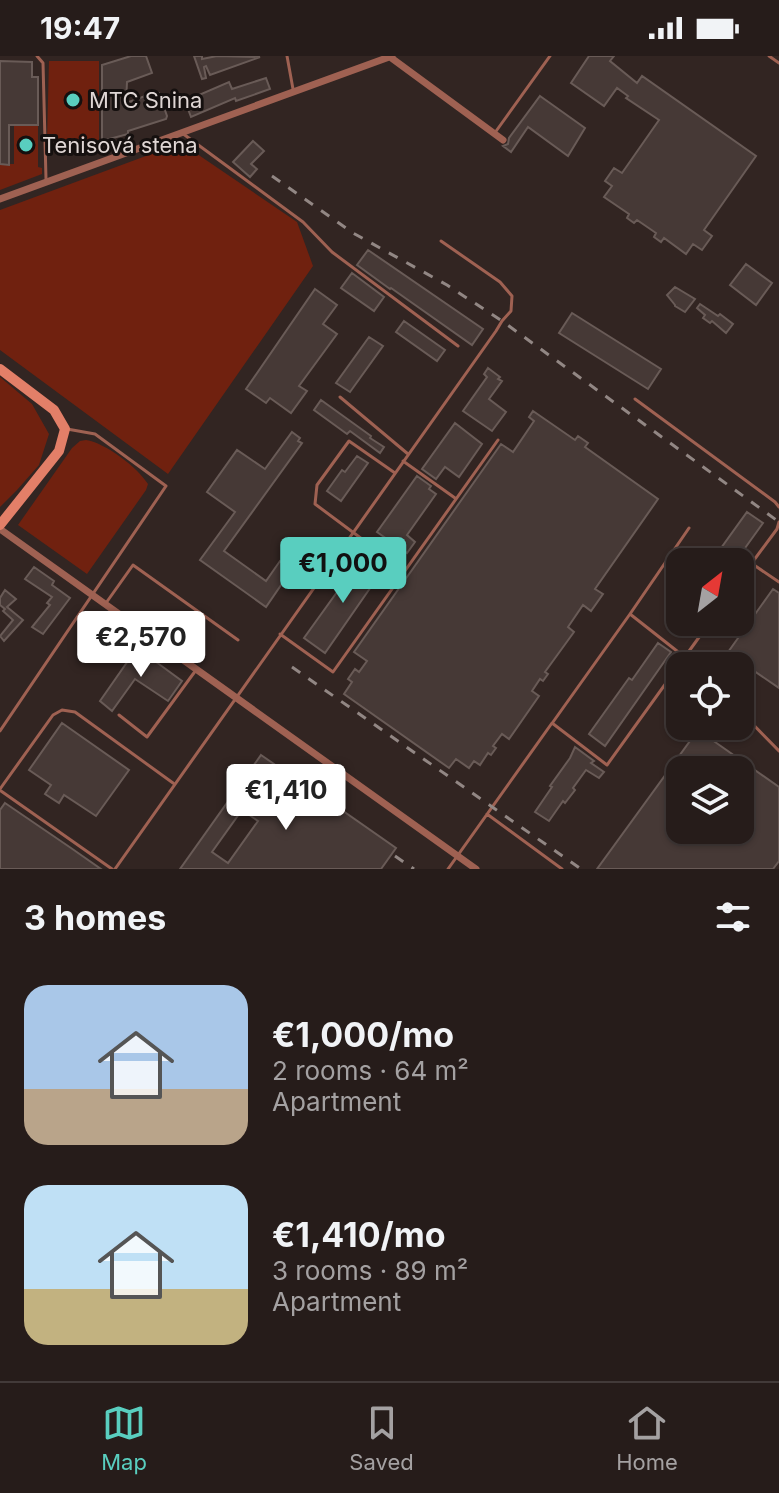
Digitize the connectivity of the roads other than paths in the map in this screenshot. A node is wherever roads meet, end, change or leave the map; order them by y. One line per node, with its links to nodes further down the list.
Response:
1 (37, 56): 11 (lane)
2 (287, 56): 7 (lane)
3 (391, 56): 7 (street); 9 (street)
4 (550, 56): 9 (lane)
5 (769, 56): 6 (lane)
6 (779, 63)
7 (293, 93): 8 (street)
8 (182, 133): 11 (street); 14 (lane)
9 (494, 134): 10 (street)
10 (503, 140)
11 (47, 182): 12 (street)
12 (0, 199)
13 (441, 241): 20 (lane)
14 (458, 346)
15 (0, 369): 18 (main road)
16 (340, 397): 20 (lane)
17 (635, 399): 24 (lane)
18 (65, 429): 26 (main road); 33 (lane)
19 (498, 440): 23 (lane)
20 (408, 454): 21 (lane)
21 (403, 461): 22 (lane); 23 (lane)
22 (395, 473): 28 (lane); 28 (lane)
23 (456, 499): 31 (lane)
24 (779, 507)
25 (779, 522): 29 (lane)
26 (0, 527): 33 (street)
27 (689, 528): 35 (lane)
28 (353, 532): 31 (lane); 36 (lane)
29 (754, 559)
30 (754, 565): 32 (lane)
31 (399, 578): 36 (lane)
32 (779, 582)
33 (92, 595): 34 (street); 45 (lane)
34 (105, 605): 37 (lane); 39 (street)
35 (630, 614): 38 (lane); 43 (lane)
36 (280, 634): 41 (lane)
37 (238, 640)
38 (681, 652)
39 (196, 670): 41 (street); 42 (lane)
40 (666, 684): 43 (lane)
41 (235, 697): 47 (lane); 50 (street)
42 (119, 715)
43 (552, 723): 49 (lane)
44 (754, 725): 46 (lane)
45 (0, 731)
46 (779, 751)
47 (174, 784): 48 (lane); 51 (lane)
48 (0, 790): 51 (lane)
49 (487, 814): 50 (lane); 54 (lane)
50 (458, 856): 52 (lane); 53 (street)
51 (113, 869)
52 (448, 869)
53 (476, 869)
54 (562, 869)

